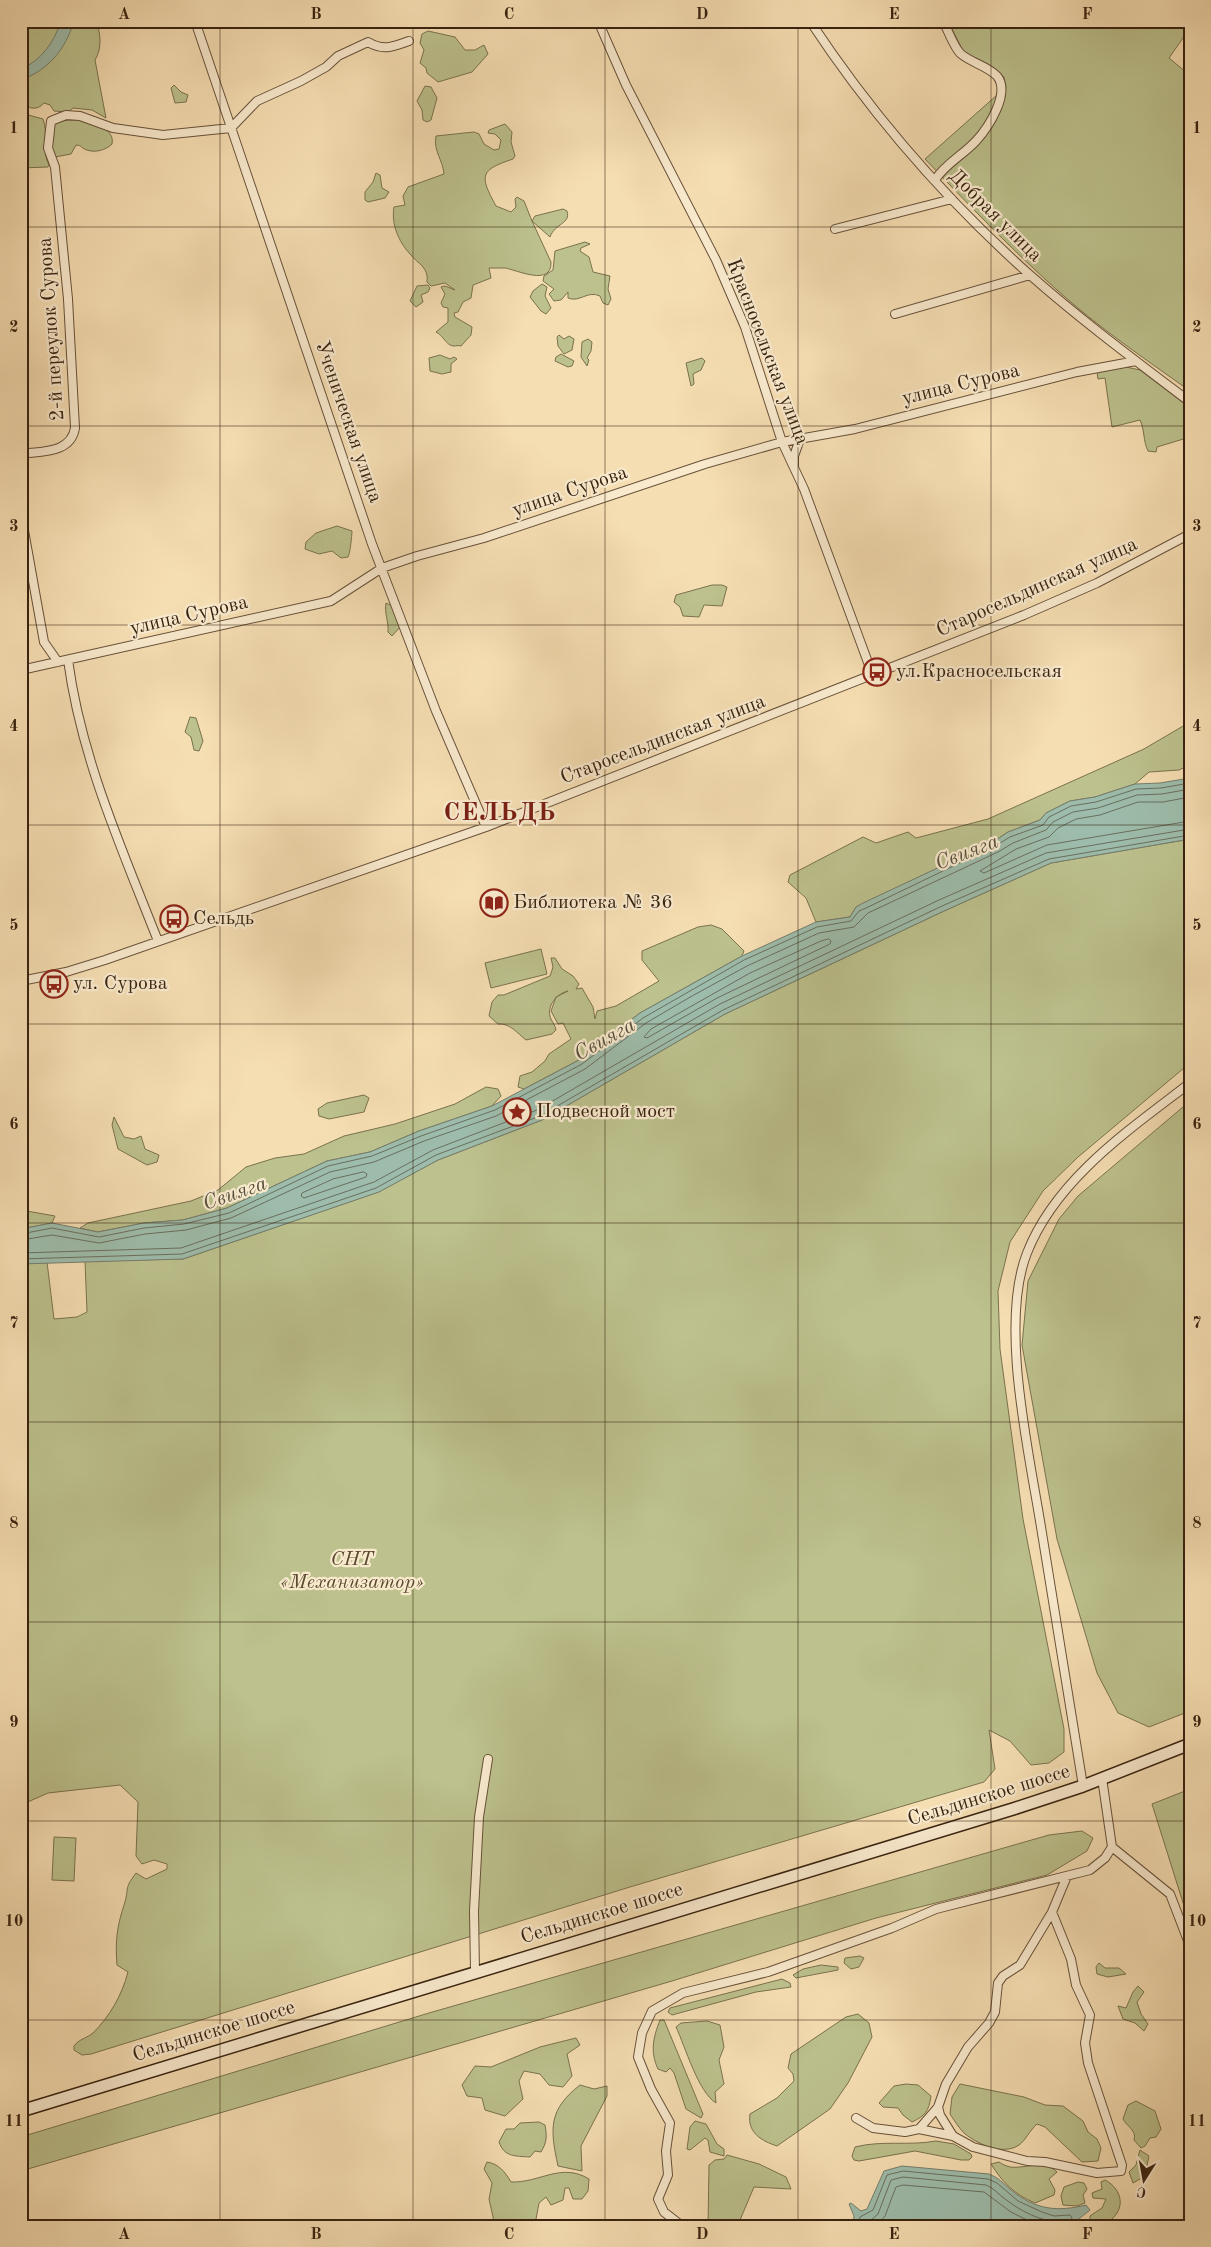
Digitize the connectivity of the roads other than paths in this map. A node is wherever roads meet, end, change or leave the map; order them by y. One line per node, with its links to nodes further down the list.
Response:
1 (195, 21): 6 (street, Ученическая улица)
2 (598, 21): 15 (street, Красносельская улица)
3 (810, 21): 7 (street, Добрая улица)
4 (943, 21): 7 (street)
5 (409, 41): 6 (street)
6 (231, 128): 16 (street, 2-й переулок Сурова); 20 (street, Ученическая улица)
7 (935, 180): 8 (street, Добрая улица)
8 (952, 199): 9 (street); 10 (street, Добрая улица)
9 (835, 229)
10 (1030, 275): 11 (street); 12 (street, Добрая улица)
11 (895, 314)
12 (1136, 361): 13 (street, Добрая улица); 14 (street, улица Сурова)
13 (1190, 402)
14 (800, 439): 15 (street, улица Сурова); 17 (street)
15 (782, 442): 17 (street, Красносельская улица); 20 (street, улица Сурова)
16 (21, 454)
17 (794, 467): 24 (street, Красносельская улица)
18 (21, 514): 22 (street)
19 (1190, 534): 24 (street, Старосельдинская улица)
20 (382, 568): 21 (street, улица Сурова); 25 (street, Ученическая улица)
21 (68, 660): 22 (street, улица Сурова); 26 (street)
22 (58, 662): 23 (street, улица Сурова)
23 (21, 670)
24 (873, 676): 25 (street, Старосельдинская улица)
25 (486, 827): 26 (street, Старосельдинская улица)
26 (158, 940): 27 (street, Старосельдинская улица)
27 (21, 981)
28 (1190, 1083): 32 (street)
29 (1190, 1744): 31 (main road, Сельдинское шоссе)
30 (488, 1758): 37 (street)
31 (1102, 1778): 32 (main road, Сельдинское шоссе); 33 (street)
32 (1083, 1786): 37 (main road, Сельдинское шоссе)
33 (1112, 1847): 34 (street); 36 (street)
34 (1066, 1876): 35 (street); 43 (street)
35 (1052, 1912): 38 (street); 42 (street)
36 (1190, 1946)
37 (475, 1972): 39 (main road, Сельдинское шоссе)
38 (938, 2107): 41 (street); 42 (street)
39 (21, 2111)
40 (856, 2118): 41 (street)
41 (919, 2129): 42 (street)
42 (953, 2136)
43 (682, 2226)

